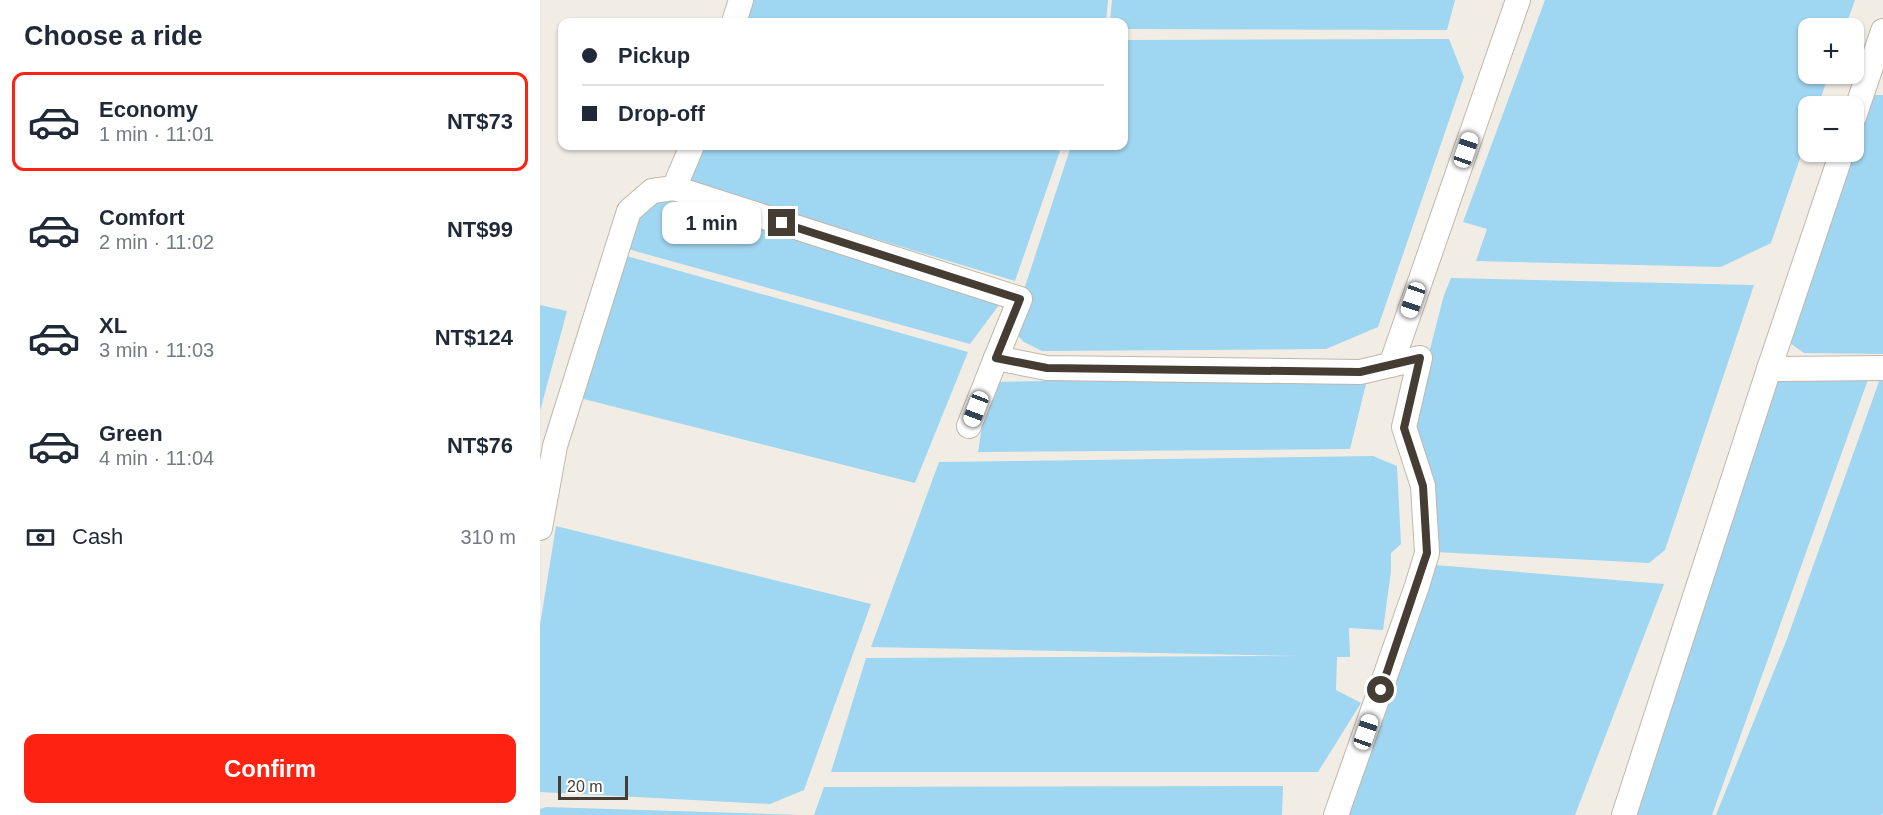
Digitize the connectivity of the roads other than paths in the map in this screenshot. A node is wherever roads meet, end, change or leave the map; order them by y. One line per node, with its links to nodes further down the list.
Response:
1 (741, 0): 3 (lane)
2 (1518, 0): 10 (lane)
3 (735, 18)
4 (1883, 31): 5 (lane)
5 (1861, 96)
6 (690, 150): 8 (lane)
7 (1839, 162): 12 (lane)
8 (674, 188): 9 (lane); 14 (lane)
9 (996, 358): 10 (lane); 13 (lane)
10 (1391, 364): 16 (lane)
11 (1883, 368): 12 (lane)
12 (1768, 369): 17 (lane)
13 (969, 426)
14 (547, 444): 15 (lane)
15 (540, 528)
16 (1336, 815)
17 (1624, 815)

